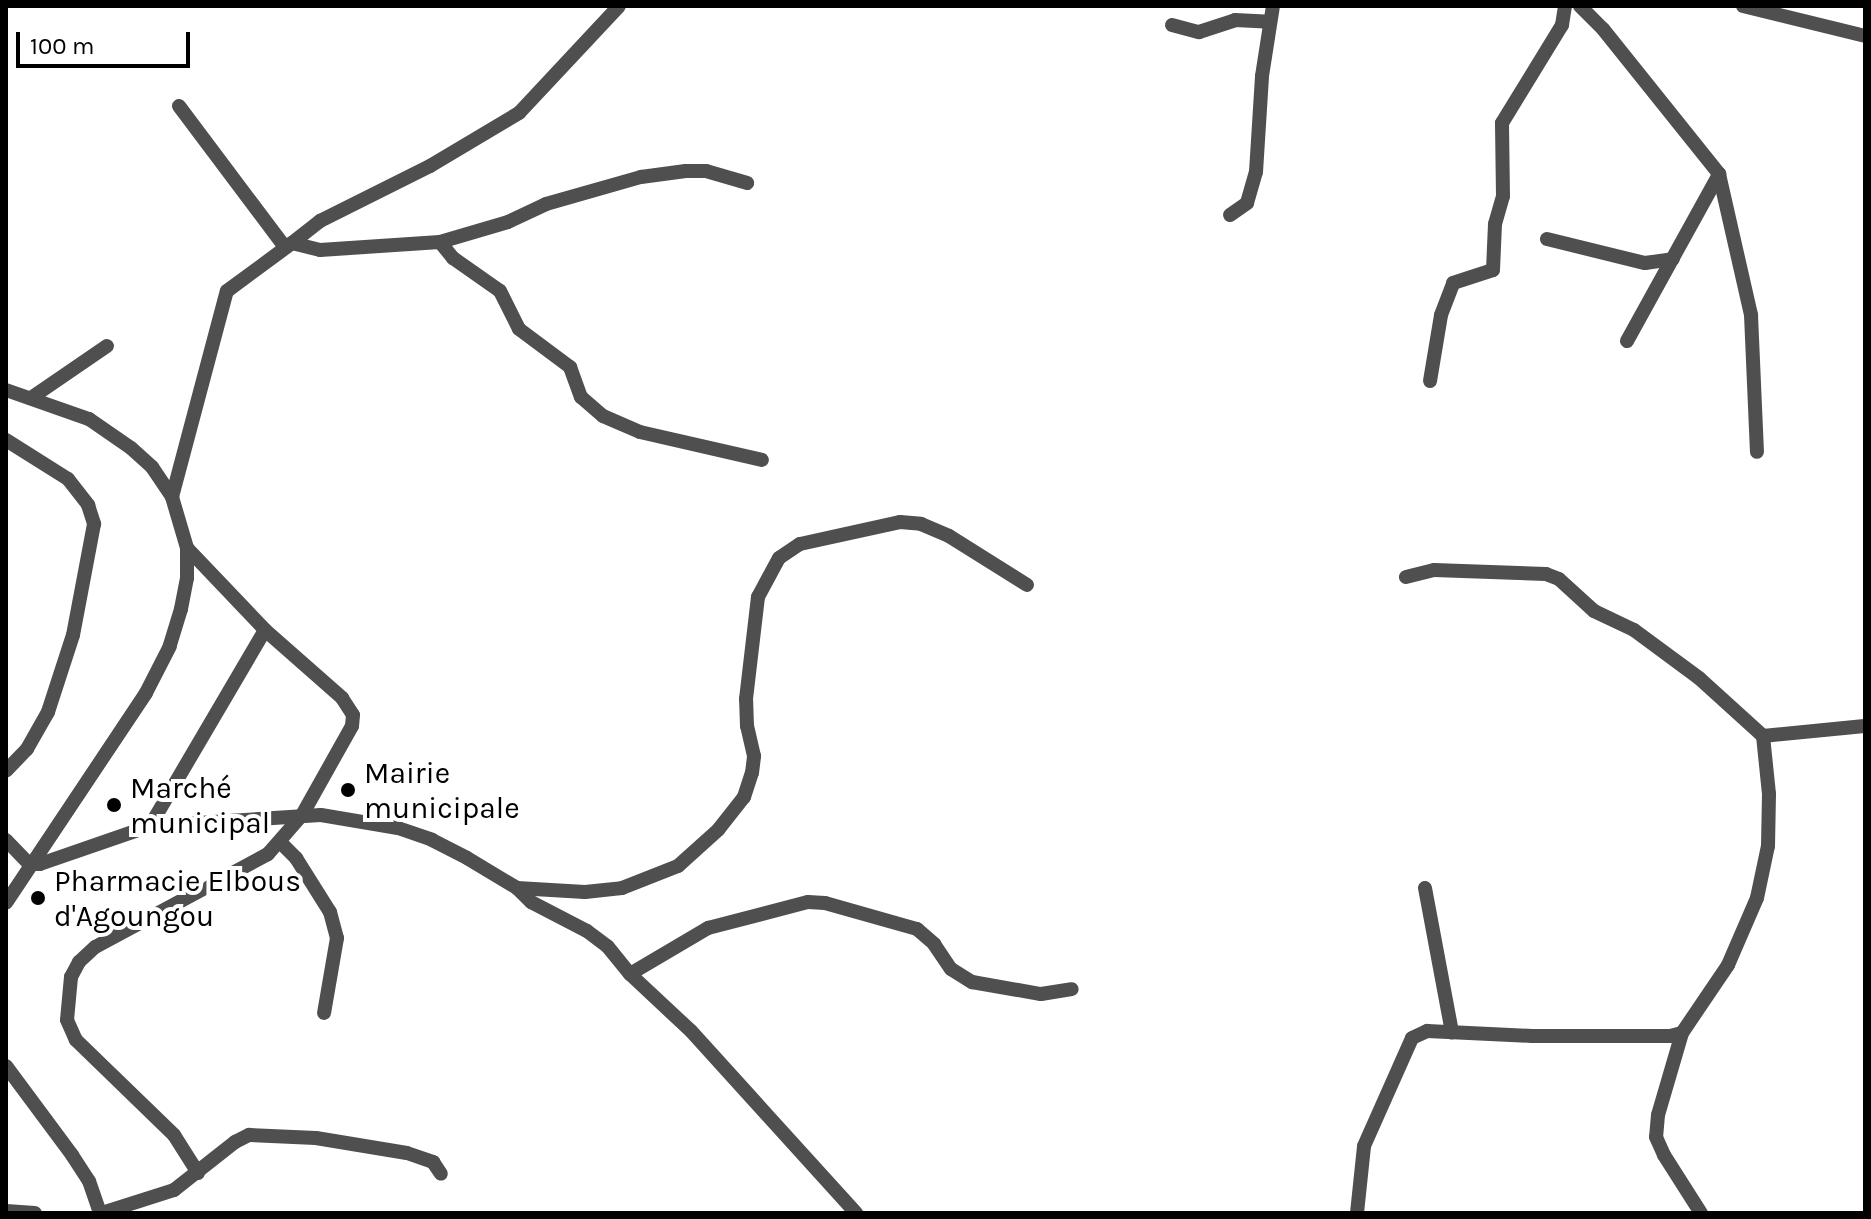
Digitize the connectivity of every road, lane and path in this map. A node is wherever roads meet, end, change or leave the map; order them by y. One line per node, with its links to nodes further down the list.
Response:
1 (619, 6): 15 (street)
2 (1273, 6): 6 (street)
3 (1565, 6): 19 (street)
4 (1580, 6): 10 (street)
5 (1743, 6): 8 (street)
6 (1270, 22): 7 (street); 12 (street)
7 (1172, 25)
8 (1865, 36)
9 (179, 106): 15 (street)
10 (1719, 174): 16 (street); 23 (street)
11 (747, 183): 14 (street)
12 (1230, 215)
13 (1547, 239): 16 (street)
14 (440, 242): 15 (street); 24 (street)
15 (288, 245): 25 (street)
16 (1673, 259): 17 (street)
17 (1627, 341)
18 (107, 346): 21 (street)
19 (1430, 381)
20 (6, 390): 21 (street)
21 (31, 398): 25 (street)
22 (6, 440): 32 (street)
23 (1757, 452)
24 (762, 460)
25 (172, 497): 26 (street)
26 (187, 548): 29 (street); 37 (street)
27 (1406, 577): 31 (street)
28 (1027, 585): 38 (street)
29 (265, 630): 33 (street); 34 (street)
30 (1865, 726): 31 (street)
31 (1763, 736): 45 (street)
32 (6, 771)
33 (302, 815): 34 (street); 36 (street); 38 (street)
34 (150, 826): 37 (street)
35 (6, 840): 37 (street)
36 (280, 842): 43 (street); 47 (street)
37 (29, 864): 40 (street)
38 (517, 888): 41 (street)
39 (1425, 888): 44 (street)
40 (6, 903)
41 (630, 974): 42 (street); 52 (street)
42 (1072, 989)
43 (324, 1013)
44 (1452, 1032): 45 (street); 53 (street)
45 (1682, 1033): 54 (street)
46 (6, 1066): 51 (street)
47 (198, 1173): 48 (street); 51 (street)
48 (441, 1174)
49 (6, 1211): 50 (street)
50 (35, 1213)
51 (101, 1213)
52 (856, 1213)
53 (1357, 1213)
54 (1701, 1213)

